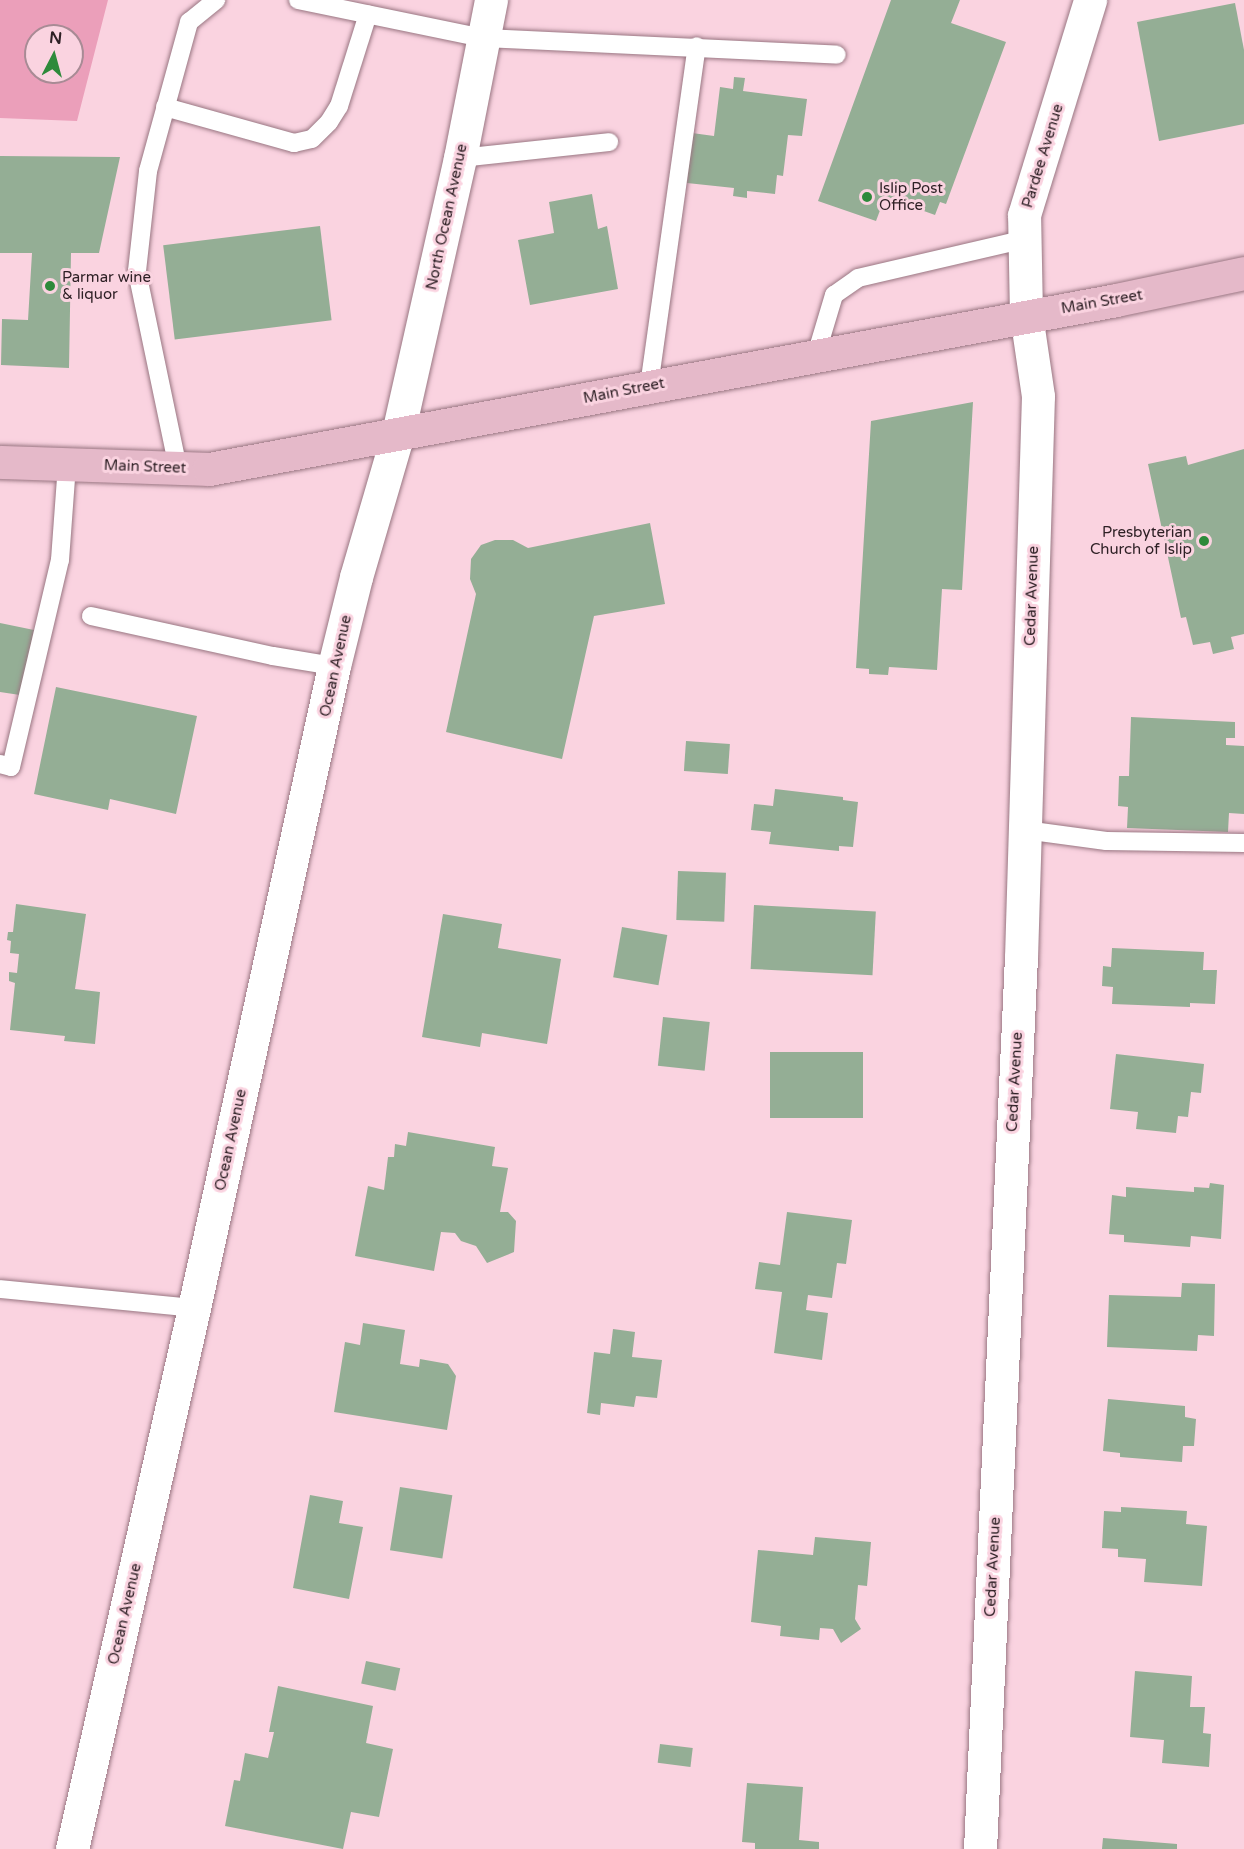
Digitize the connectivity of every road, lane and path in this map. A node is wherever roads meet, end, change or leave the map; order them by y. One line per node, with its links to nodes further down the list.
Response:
1 (216, 0): 9 (lane)
2 (298, 0): 5 (lane)
3 (491, 0): 6 (street, North Ocean Avenue)
4 (1090, 0): 12 (street, Pardee Avenue)
5 (368, 14): 6 (lane); 9 (lane)
6 (483, 38): 7 (lane); 11 (street, North Ocean Avenue)
7 (697, 46): 8 (lane); 16 (lane)
8 (837, 55)
9 (165, 107): 20 (lane)
10 (609, 142): 11 (lane)
11 (460, 158): 17 (street, North Ocean Avenue)
12 (1025, 239): 14 (street, Pardee Avenue); 15 (lane)
13 (1244, 273): 14 (main road, Main Street)
14 (1026, 315): 15 (main road, Main Street); 24 (street, Cedar Avenue)
15 (816, 355): 16 (main road, Main Street)
16 (649, 386): 17 (main road, Main Street)
17 (398, 434): 20 (main road, Main Street); 22 (street, Ocean Avenue)
18 (0, 462): 19 (main road, Main Street)
19 (67, 464): 20 (main road, Main Street); 23 (lane)
20 (178, 468)
21 (91, 616): 22 (lane)
22 (334, 666): 27 (street, Ocean Avenue)
23 (6, 766)
24 (1024, 830): 25 (lane); 29 (street, Cedar Avenue)
25 (1244, 843)
26 (0, 1289): 27 (lane)
27 (194, 1308): 28 (street, Ocean Avenue)
28 (72, 1849)
29 (980, 1849)

